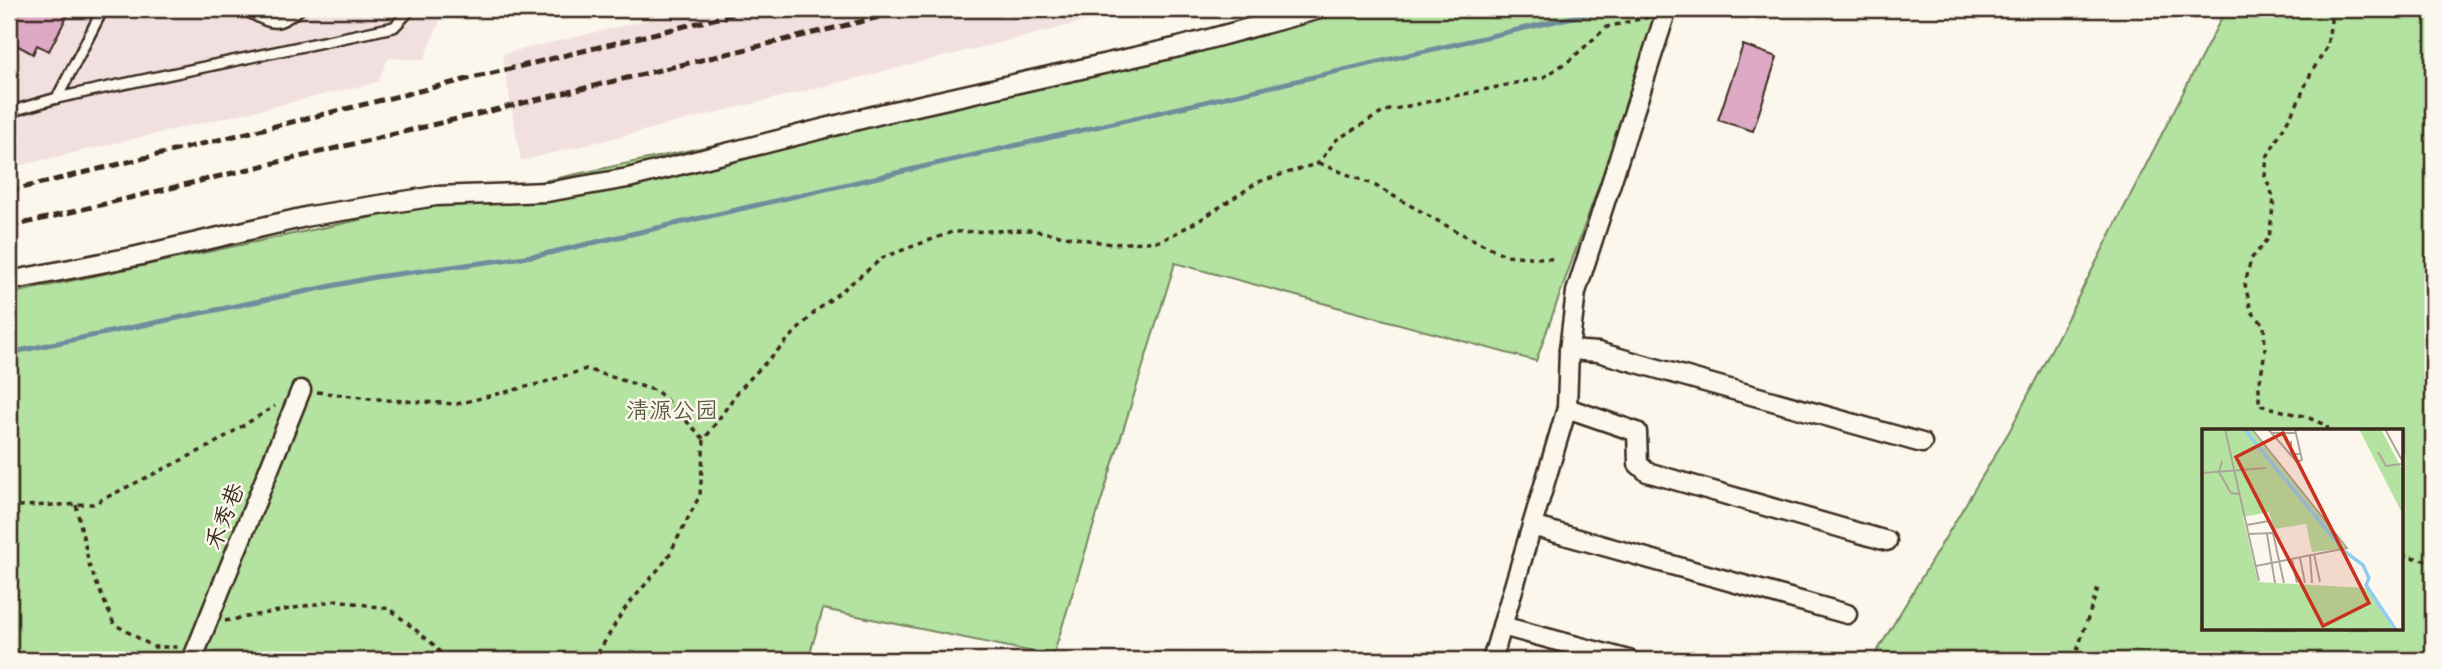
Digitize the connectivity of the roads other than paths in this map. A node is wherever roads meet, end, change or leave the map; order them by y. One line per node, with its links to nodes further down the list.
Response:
1 (103, 9): 7 (lane)
2 (243, 9): 3 (lane)
3 (300, 9)
4 (411, 9): 7 (lane)
5 (1320, 9): 9 (street)
6 (1667, 11): 10 (street)
7 (57, 98): 8 (lane)
8 (9, 112)
9 (9, 281)
10 (1569, 351): 12 (street); 13 (street)
11 (301, 390): 18 (street, 禾秀巷)
12 (1567, 408): 14 (street); 15 (street)
13 (1922, 443)
14 (1532, 526): 16 (street); 17 (street)
15 (1887, 541)
16 (1847, 614)
17 (1502, 625): 19 (street); 20 (street)
18 (194, 654)
19 (1492, 660)
20 (1629, 660)

